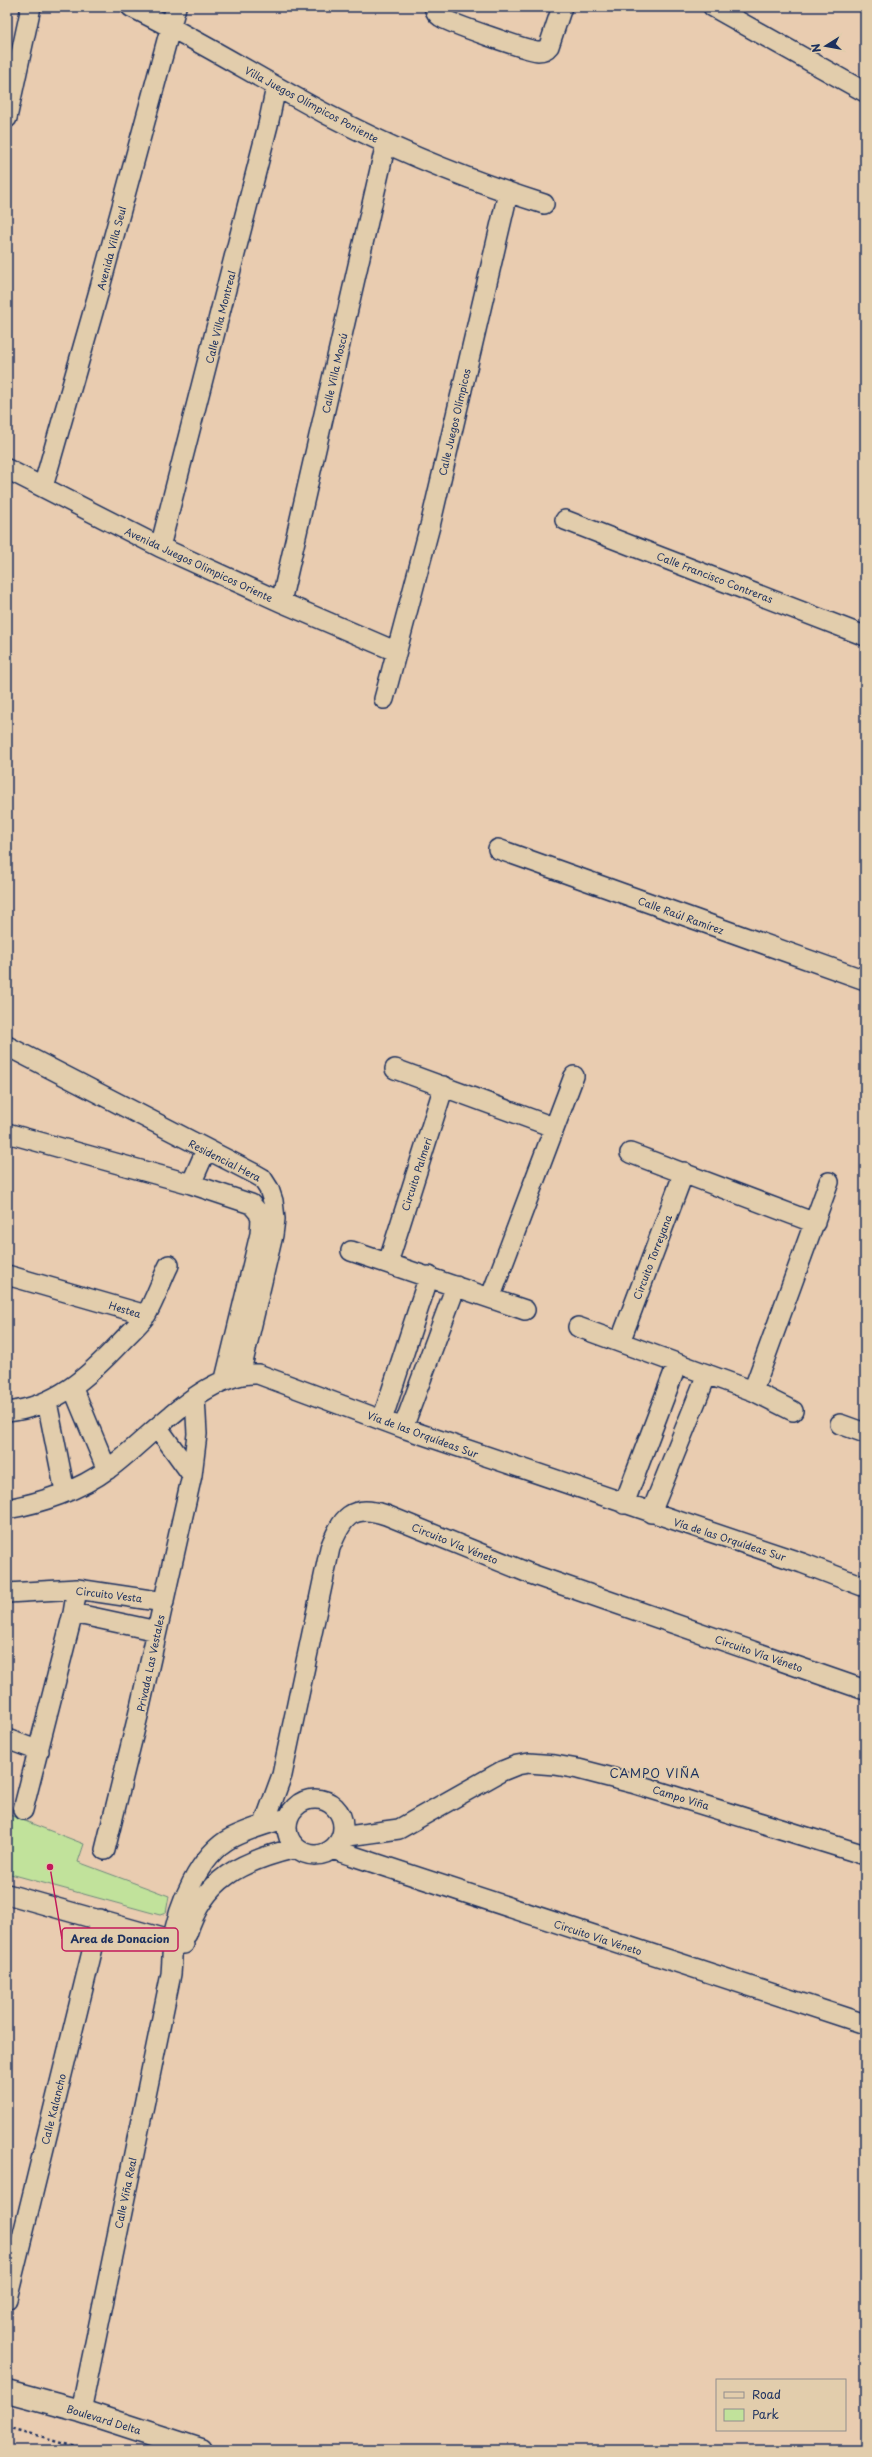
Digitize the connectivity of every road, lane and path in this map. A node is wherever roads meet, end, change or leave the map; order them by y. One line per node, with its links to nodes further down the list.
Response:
1 (31, 7): 10 (street)
2 (131, 7): 7 (street, Villa Juegos Olímpicos Poniente)
3 (176, 7): 7 (street, Avenida Villa Seul)
4 (434, 7): 5 (street)
5 (562, 7)
6 (713, 7): 9 (street)
7 (169, 26): 8 (street, Villa Juegos Olímpicos Poniente); 15 (street, Avenida Villa Seul)
8 (276, 87): 11 (street, Villa Juegos Olímpicos Poniente); 17 (street, Calle Villa Montreal)
9 (865, 92)
10 (7, 118)
11 (386, 143): 12 (street, Villa Juegos Olímpicos Poniente); 18 (street, Calle Villa Moscú)
12 (508, 192): 13 (street, Villa Juegos Olímpicos Poniente); 20 (street, Calle Juegos Olímpicos)
13 (544, 204)
14 (7, 469): 15 (street, Avenida Juegos Olimpicos Oriente)
15 (43, 488): 17 (street, Avenida Juegos Olimpicos Oriente)
16 (565, 520): 19 (street, Calle Francisco Contreras)
17 (160, 547): 18 (street, Avenida Juegos Olimpicos Oriente)
18 (281, 602): 20 (street, Avenida Juegos Olimpicos Oriente)
19 (865, 636)
20 (395, 650): 21 (street, Calle Juegos Olímpicos)
21 (384, 699)
22 (498, 849): 23 (street, Calle Raúl Ramírez)
23 (865, 980)
24 (7, 1046): 30 (street, Residencial Hera)
25 (395, 1069): 27 (street)
26 (574, 1076): 28 (street)
27 (444, 1086): 28 (street); 38 (street, Circuito Palmeri)
28 (553, 1127): 43 (street)
29 (7, 1133): 34 (street, Residencial Hera)
30 (206, 1150): 34 (street); 36 (street, Residencial Hera)
31 (630, 1153): 32 (street)
32 (684, 1172): 35 (street); 47 (street, Circuito Torreyana)
33 (829, 1182): 35 (street)
34 (191, 1184): 36 (street, Residencial Hera)
35 (815, 1223): 52 (street)
36 (267, 1235): 50 (street, Residencial Hera)
37 (351, 1251): 38 (street)
38 (388, 1263): 41 (street)
39 (169, 1265): 45 (street)
40 (7, 1275): 45 (street, Hestea)
41 (428, 1276): 42 (street); 57 (street)
42 (456, 1286): 43 (street); 60 (street)
43 (491, 1296): 44 (street)
44 (526, 1310)
45 (146, 1315): 51 (street, Hestea)
46 (578, 1327): 47 (street)
47 (620, 1342): 48 (street)
48 (677, 1364): 49 (street); 65 (street)
49 (707, 1374): 52 (street); 67 (street)
50 (232, 1377): 53 (street); 57 (street, Vía de las Orquídeas Sur)
51 (74, 1388): 54 (street, Hestea); 62 (street)
52 (754, 1391): 55 (street)
53 (195, 1397): 59 (street); 63 (street, Privada Las Vestales)
54 (47, 1402): 56 (street, Hestea); 64 (street)
55 (793, 1411)
56 (7, 1412)
57 (382, 1420): 60 (street, Vía de las Orquídeas Sur)
58 (840, 1424): 61 (street)
59 (158, 1428): 62 (street); 63 (street)
60 (404, 1428): 65 (street, Vía de las Orquídeas Sur)
61 (865, 1433)
62 (107, 1470): 64 (street)
63 (192, 1475): 71 (street, Privada Las Vestales)
64 (65, 1492): 66 (street)
65 (624, 1504): 67 (street, Vía de las Orquídeas Sur)
66 (7, 1509)
67 (651, 1513): 68 (street, Vía de las Orquídeas Sur)
68 (865, 1587)
69 (77, 1589): 70 (street, Circuito Vesta); 71 (street, Circuito Vesta); 72 (street)
70 (7, 1593)
71 (164, 1602): 73 (street, Privada Las Vestales)
72 (73, 1613): 73 (street); 76 (street)
73 (157, 1631): 82 (street, Privada Las Vestales)
74 (865, 1690): 79 (street, Circuito Vía Véneto)
75 (7, 1739): 76 (street)
76 (39, 1751): 77 (street)
77 (23, 1810)
78 (288, 1818): 79 (street); 80 (street); 81 (street)
79 (264, 1824): 86 (street)
80 (336, 1843): 81 (street); 83 (street, Campo Viña); 87 (street, Circuito Vía Véneto)
81 (296, 1848): 86 (street)
82 (105, 1850)
83 (865, 1855)
84 (7, 1894): 85 (street)
85 (100, 1919): 86 (street); 88 (street, Calle Kalancho)
86 (178, 1942): 90 (street, Calle Viña Real)
87 (865, 2024)
88 (7, 2299)
89 (7, 2391): 90 (main road, Boulevard Delta)
90 (81, 2412): 93 (main road, Boulevard Delta)
91 (7, 2427): 92 (path)
92 (90, 2450)
93 (200, 2450)

